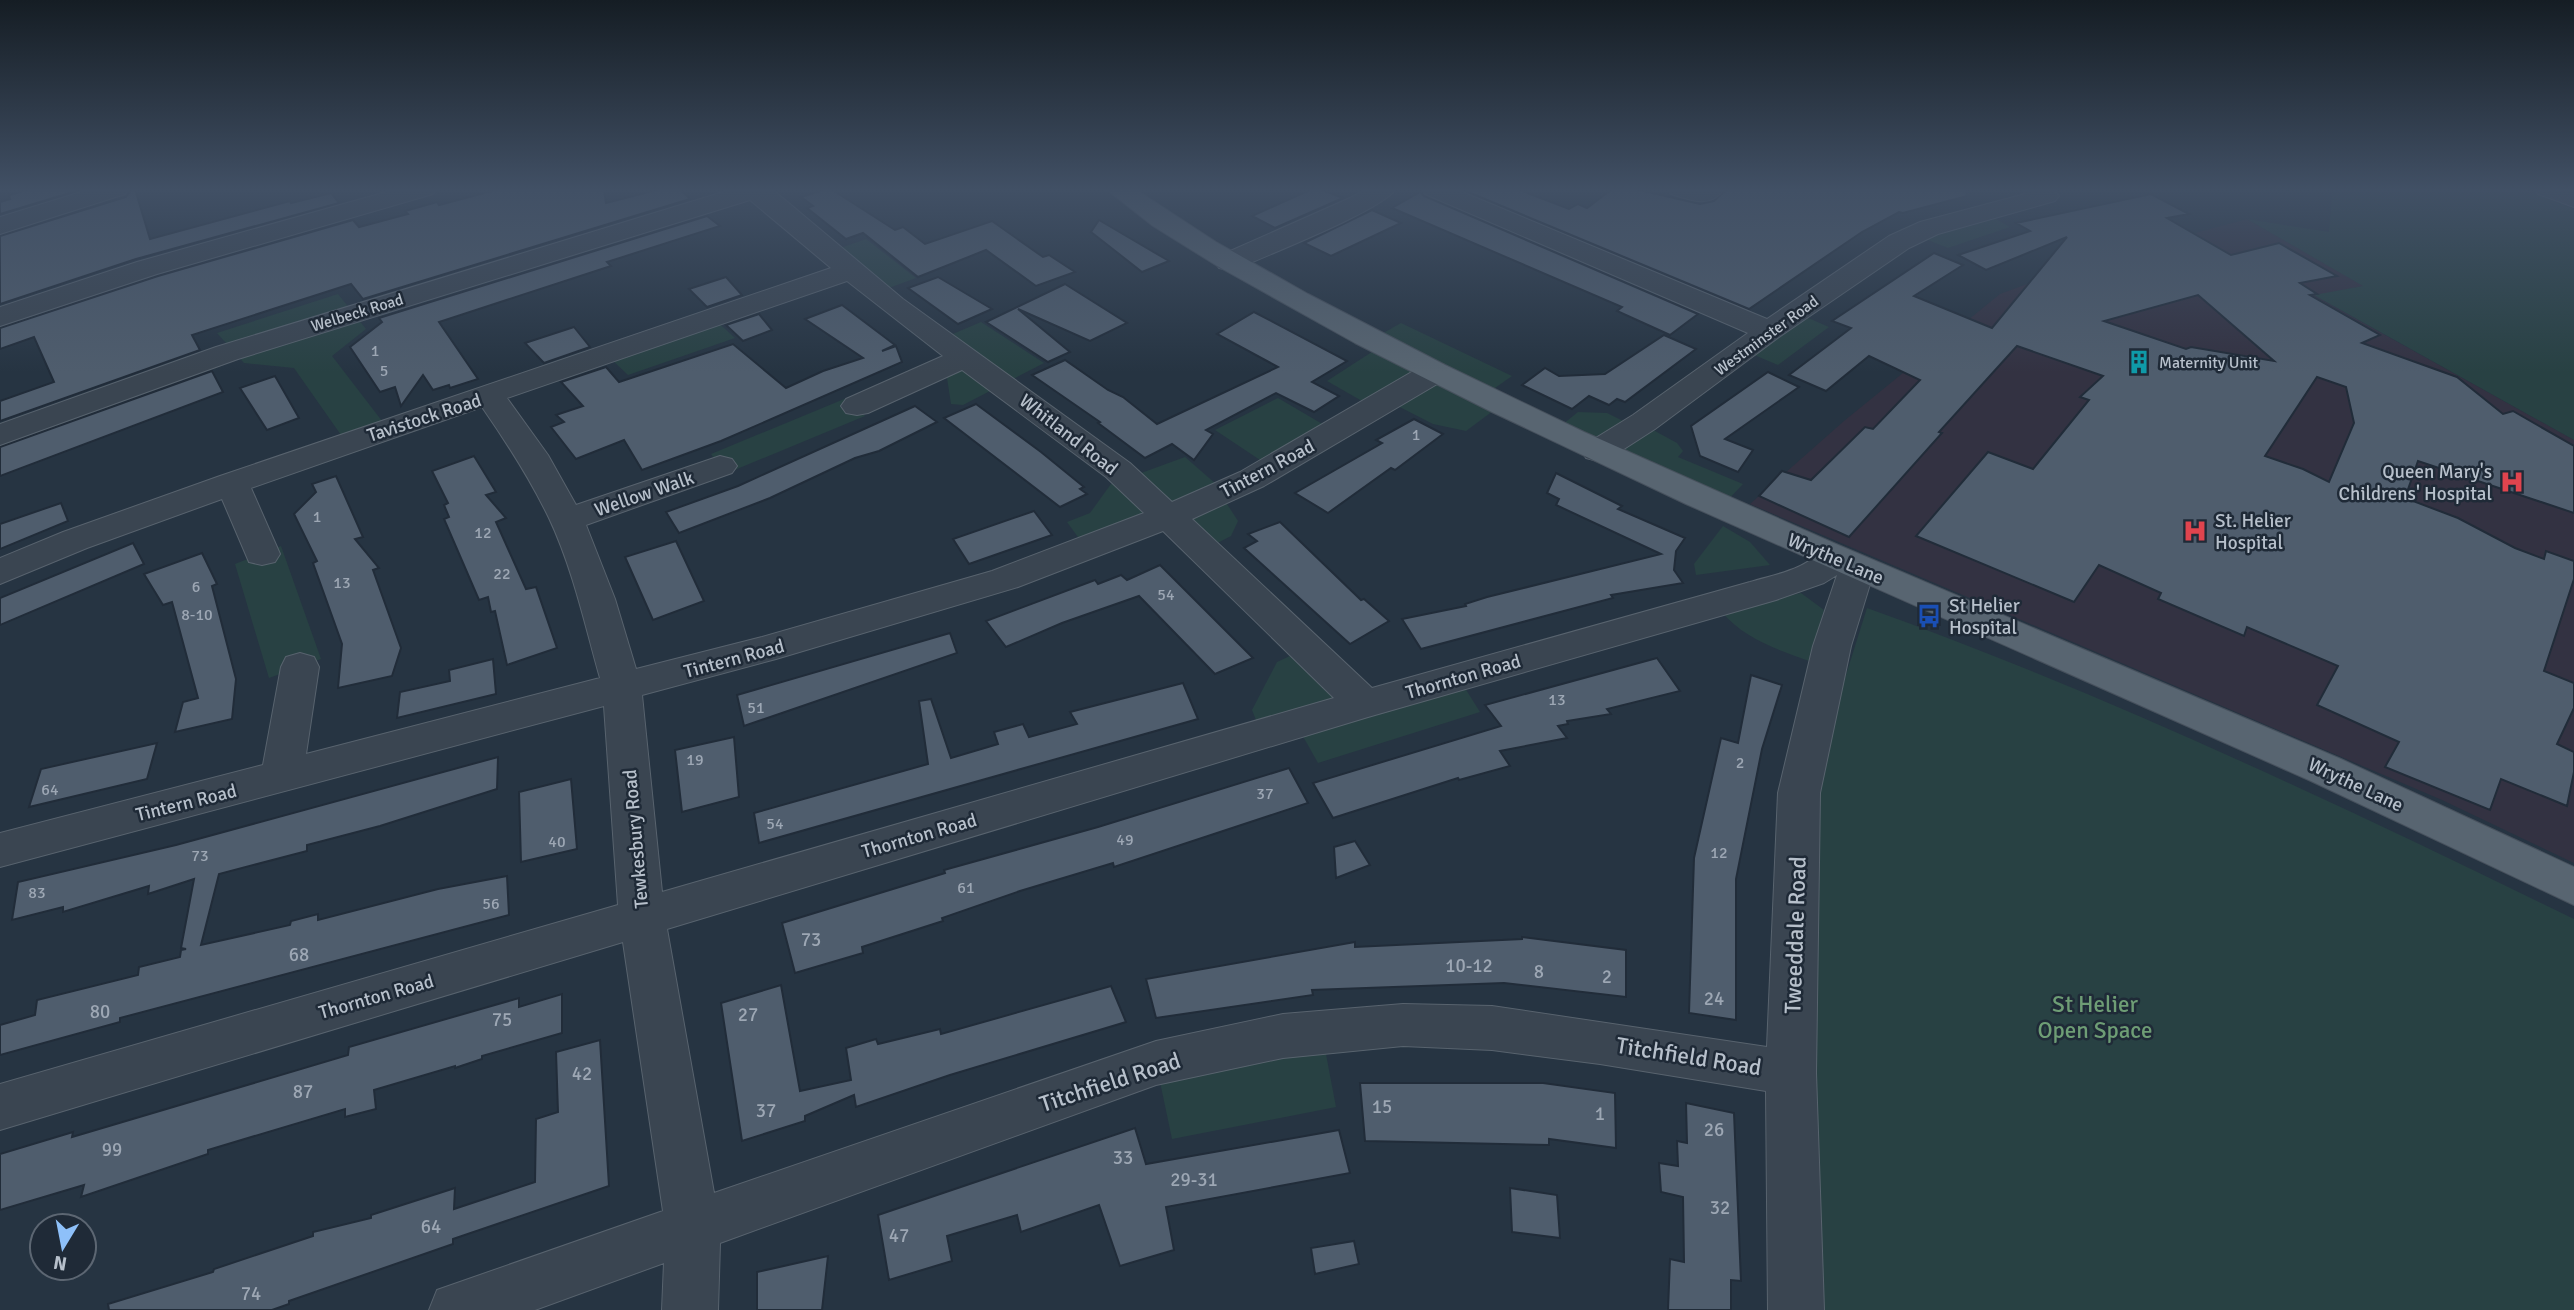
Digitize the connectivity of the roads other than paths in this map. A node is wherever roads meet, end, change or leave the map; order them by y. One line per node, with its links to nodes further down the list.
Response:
1 (208, 250): 10 (street)
2 (559, 250): 16 (street, Welbeck Road)
3 (828, 250): 9 (street, Whitland Road)
4 (1209, 250): 8 (main road, Wrythe Lane)
5 (1256, 250): 8 (street)
6 (1578, 250): 11 (street)
7 (1887, 250): 11 (street, Westminster Road)
8 (1229, 262): 13 (main road, Wrythe Lane)
9 (851, 270): 12 (street, Whitland Road); 14 (street, Tavistock Road)
10 (0, 317)
11 (1769, 331): 17 (street, Westminster Road)
12 (966, 356): 15 (street); 20 (street, Whitland Road)
13 (1433, 373): 17 (main road, Wrythe Lane); 20 (street, Tintern Road)
14 (489, 396): 19 (street, Tavistock Road); 21 (street, Tewkesbury Road)
15 (857, 406)
16 (0, 435)
17 (1598, 451): 23 (main road, Wrythe Lane)
18 (720, 466): 21 (street, Wellow Walk)
19 (232, 483): 22 (street); 24 (street, Tavistock Road)
20 (1167, 517): 26 (street, Tintern Road); 27 (street, Whitland Road)
21 (567, 520): 26 (street, Tewkesbury Road)
22 (262, 554)
23 (1847, 564): 27 (street, Thornton Road); 30 (main road, Wrythe Lane); 32 (street, Tweeddale Road)
24 (0, 572)
25 (300, 667): 28 (street)
26 (622, 688): 28 (street, Tintern Road); 31 (street, Tewkesbury Road)
27 (1364, 704): 31 (street, Thornton Road)
28 (282, 777): 29 (street, Tintern Road)
29 (0, 850)
30 (2574, 887)
31 (642, 918): 33 (street, Thornton Road); 34 (street, Tewkesbury Road)
32 (1791, 1073): 34 (street, Titchfield Road); 37 (street, Tweeddale Road)
33 (0, 1107)
34 (692, 1228): 35 (street, Titchfield Road); 36 (street, Tewkesbury Road)
35 (457, 1310)
36 (690, 1310)
37 (1796, 1310)

